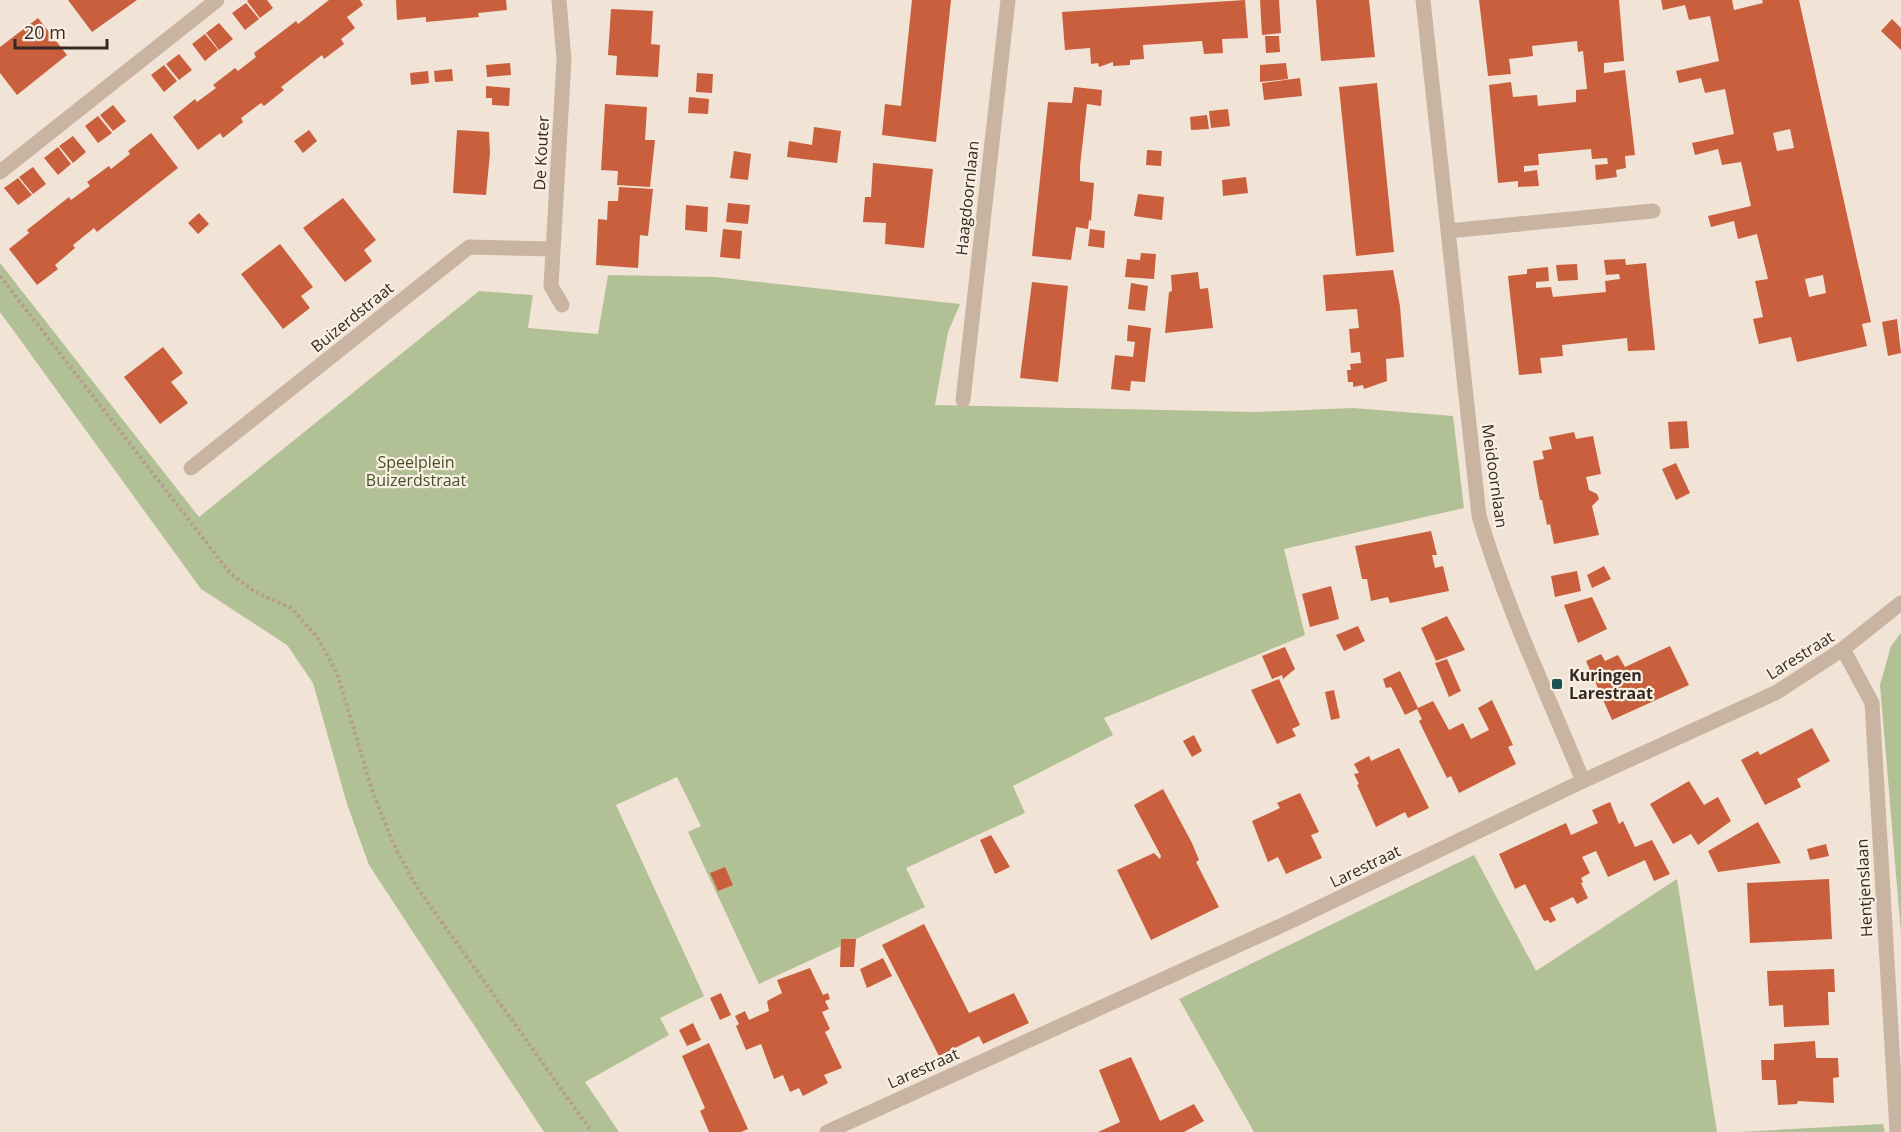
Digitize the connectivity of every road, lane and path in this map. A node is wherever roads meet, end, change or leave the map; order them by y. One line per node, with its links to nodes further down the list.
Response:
1 (217, 0): 5 (street)
2 (559, 0): 8 (street, De Kouter)
3 (1008, 0): 11 (street, Haagdoornlaan)
4 (1423, 0): 7 (street, Meidoornlaan)
5 (0, 172)
6 (1653, 211): 7 (street)
7 (1448, 231): 15 (street, Meidoornlaan)
8 (553, 249): 10 (street, De Kouter); 12 (street, Buizerdstraat)
9 (0, 276): 16 (path)
10 (562, 305)
11 (963, 400)
12 (191, 468)
13 (1901, 603): 14 (street, Larestraat)
14 (1843, 649): 15 (street, Larestraat); 18 (street, Hentjenslaan)
15 (1583, 781): 17 (street, Larestraat)
16 (592, 1132)
17 (827, 1132)
18 (1897, 1132)

